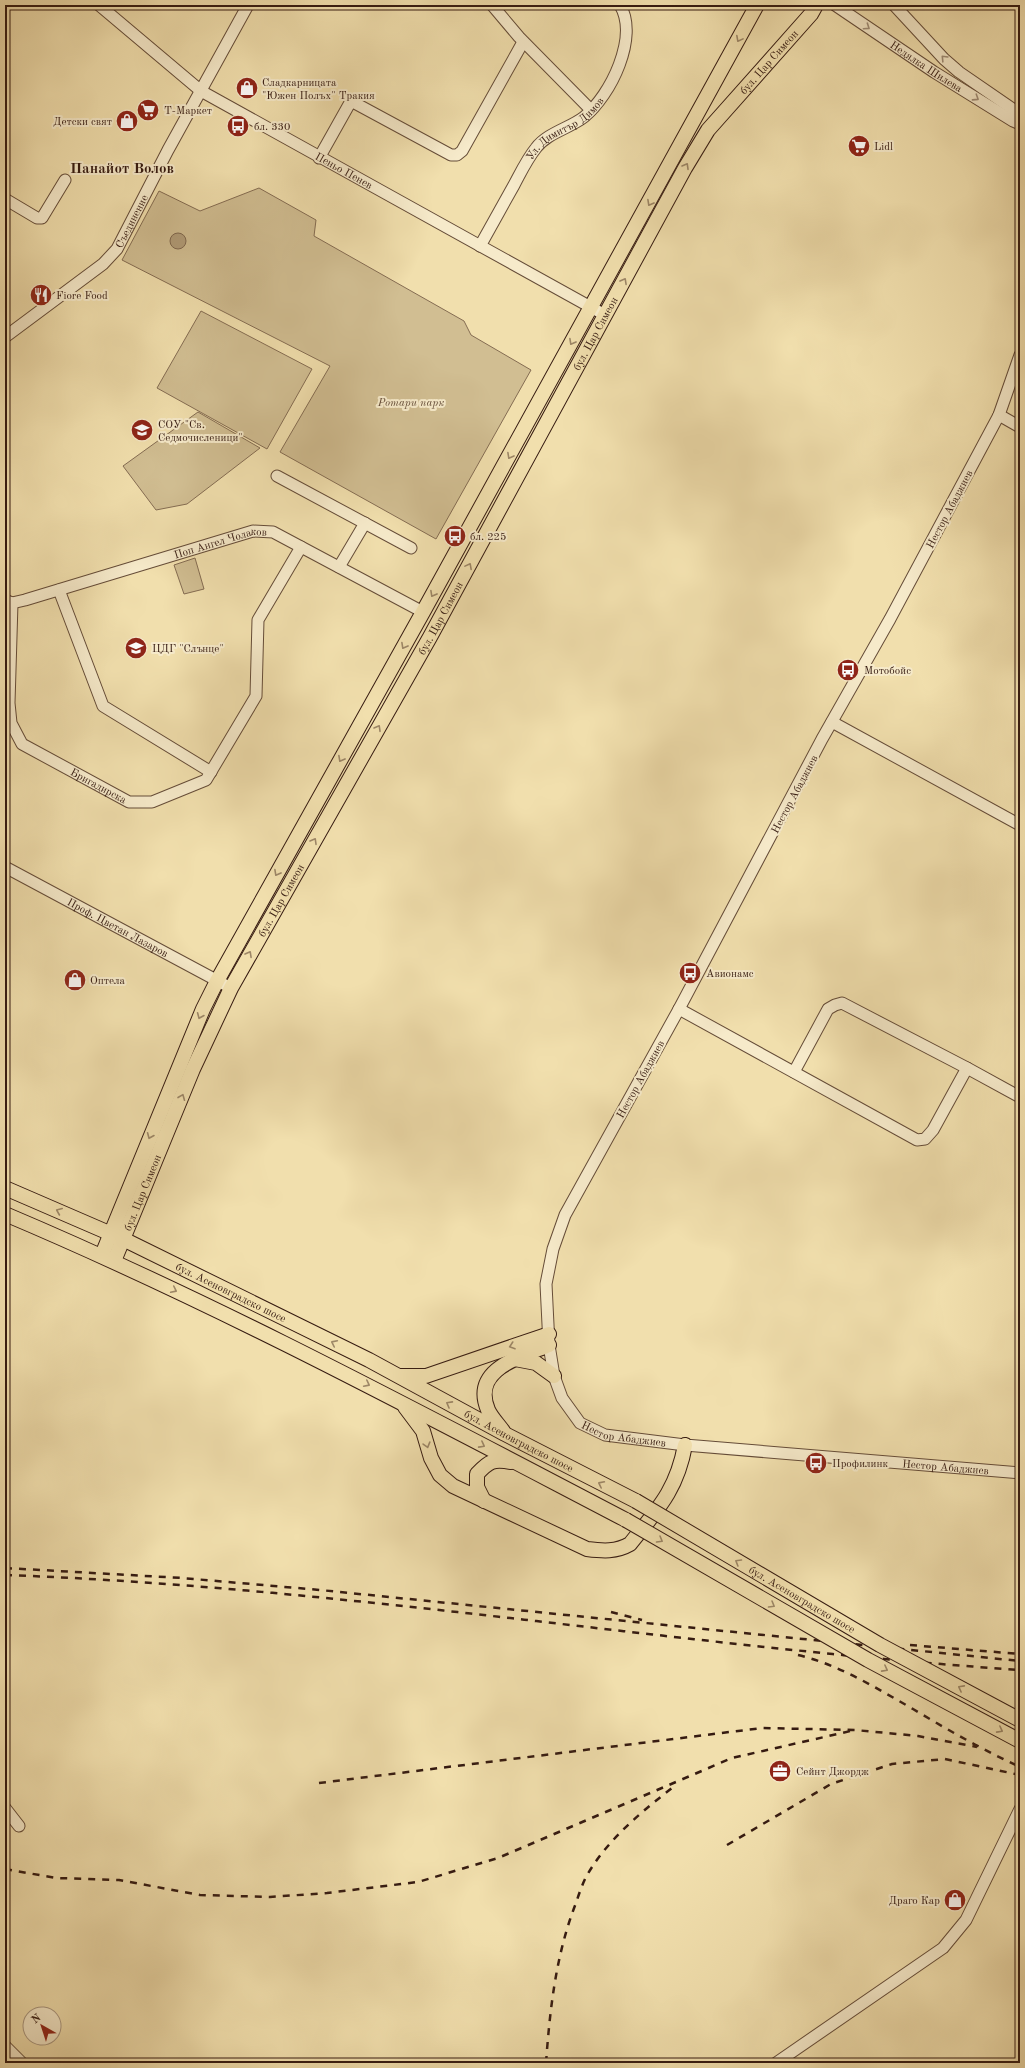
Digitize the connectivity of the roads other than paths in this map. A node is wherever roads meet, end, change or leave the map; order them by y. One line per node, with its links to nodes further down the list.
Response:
1 (99, 5): 10 (street, Пеньо Пенев)
2 (248, 5): 10 (street, Съединение)
3 (492, 5): 9 (street)
4 (620, 5): 11 (street, Ул. Димитър Димов)
5 (757, 5): 18 (main road, бул. Цар Симеон, one-way to 18)
6 (816, 5): 19 (main road, бул. Цар Симеон, one-way to 6)
7 (835, 5): 13 (street, Недялка Шилева, one-way to 13)
8 (894, 5): 12 (street, Недялка Шилева, one-way to 8)
9 (523, 42): 11 (street); 14 (street)
10 (201, 91): 14 (street, Пеньо Пенев); 20 (street, Съединение)
11 (591, 110): 17 (street, Ул. Димитър Димов)
12 (1020, 114)
13 (1020, 124)
14 (319, 158): 17 (street, Пеньо Пенев)
15 (65, 180): 16 (street)
16 (5, 199)
17 (480, 246): 18 (street, Пеньо Пенев)
18 (591, 308): 19 (street, Пеньо Пенев); 31 (main road, бул. Цар Симеон, one-way to 31)
19 (605, 315): 37 (main road, бул. Цар Симеон, one-way to 19)
20 (5, 336)
21 (1020, 355): 22 (street, Нестор Абаджиев)
22 (999, 415): 23 (street); 32 (street, Нестор Абаджиев)
23 (1020, 427)
24 (277, 476): 25 (street)
25 (364, 523): 27 (street); 28 (street)
26 (301, 547): 28 (street, Поп Ангел Чолаков); 29 (street, Поп Ангел Чолаков); 33 (street, Бригадирска)
27 (411, 548)
28 (339, 566): 31 (street, Поп Ангел Чолаков)
29 (59, 590): 30 (street, Поп Ангел Чолаков); 33 (street)
30 (8, 601): 33 (street, Бригадирска)
31 (423, 612): 36 (main road, бул. Цар Симеон, one-way to 36)
32 (832, 722): 34 (street); 38 (street, Нестор Абаджиев)
33 (211, 772)
34 (1020, 825)
35 (5, 867): 36 (street, Проф. Цветан Лазаров)
36 (217, 981): 37 (street, Проф. Цветан Лазаров); 44 (main road, бул. Цар Симеон, one-way to 44)
37 (230, 988): 44 (main road, бул. Цар Симеон, one-way to 37)
38 (679, 1009): 40 (street); 46 (street, Нестор Абаджиев)
39 (967, 1068): 40 (street); 40 (street); 41 (street)
40 (794, 1072)
41 (1020, 1097)
42 (5, 1188): 44 (main road, бул. Асеновградско шосе, one-way to 42)
43 (5, 1214): 45 (main road, бул. Асеновградско шосе)
44 (117, 1236): 45 (main road, бул. Цар Симеон); 48 (main road, бул. Асеновградско шосе, one-way to 44)
45 (108, 1258): 50 (main road, бул. Асеновградско шосе, one-way to 50)
46 (549, 1339): 47 (main road); 48 (main road, one-way to 48); 49 (street, Нестор Абаджиев)
47 (514, 1359): 49 (main road); 51 (main road)
48 (399, 1376): 51 (main road, бул. Асеновградско шосе, one-way to 48)
49 (554, 1376): 52 (street, Нестор Абаджиев)
50 (399, 1401): 53 (main road, бул. Асеновградско шосе, one-way to 53); 55 (main road, one-way to 55)
51 (505, 1434): 56 (main road, бул. Асеновградско шосе, one-way to 51, bridge)
52 (685, 1444): 54 (street, Нестор Абаджиев); 55 (main road)
53 (515, 1462): 55 (main road); 57 (main road, бул. Асеновградско шосе, one-way to 57, bridge)
54 (1020, 1473)
55 (484, 1501)
56 (1020, 1720)
57 (1020, 1741)
58 (5, 1808): 60 (street)
59 (1020, 1809): 63 (street)
60 (19, 1826)
61 (5, 2046): 62 (street)
62 (22, 2063)
63 (776, 2063)

